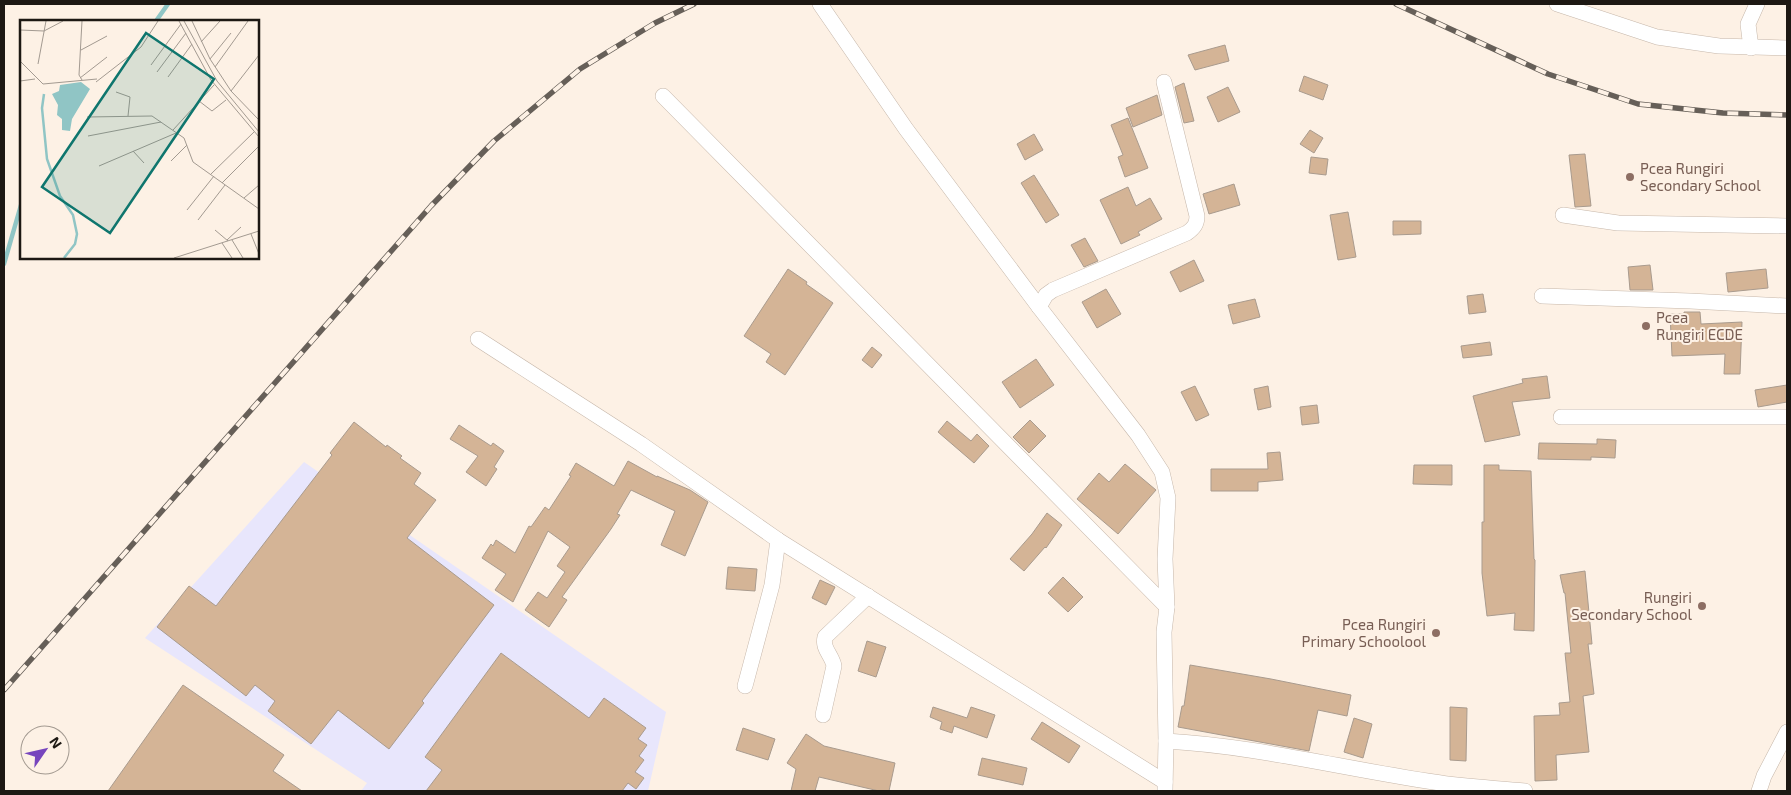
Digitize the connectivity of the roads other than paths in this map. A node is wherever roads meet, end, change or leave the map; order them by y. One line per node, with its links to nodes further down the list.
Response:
1 (820, 4): 12 (street)
2 (1557, 4): 4 (street)
3 (1757, 4): 4 (street)
4 (1751, 48): 5 (street)
5 (1787, 48)
6 (1164, 82): 12 (street)
7 (663, 96): 18 (street)
8 (1563, 215): 9 (street)
9 (1787, 226)
10 (1542, 296): 11 (street)
11 (1787, 306)
12 (1039, 307): 18 (street)
13 (478, 340): 16 (street)
14 (1561, 417): 15 (street)
15 (1787, 418)
16 (778, 540): 17 (street); 19 (street)
17 (868, 596): 20 (street); 23 (street)
18 (1167, 607): 22 (street)
19 (745, 686)
20 (823, 715)
21 (1787, 732): 25 (street)
22 (1166, 741): 23 (street); 24 (street)
23 (1165, 787)
24 (1525, 791)
25 (1759, 791)

